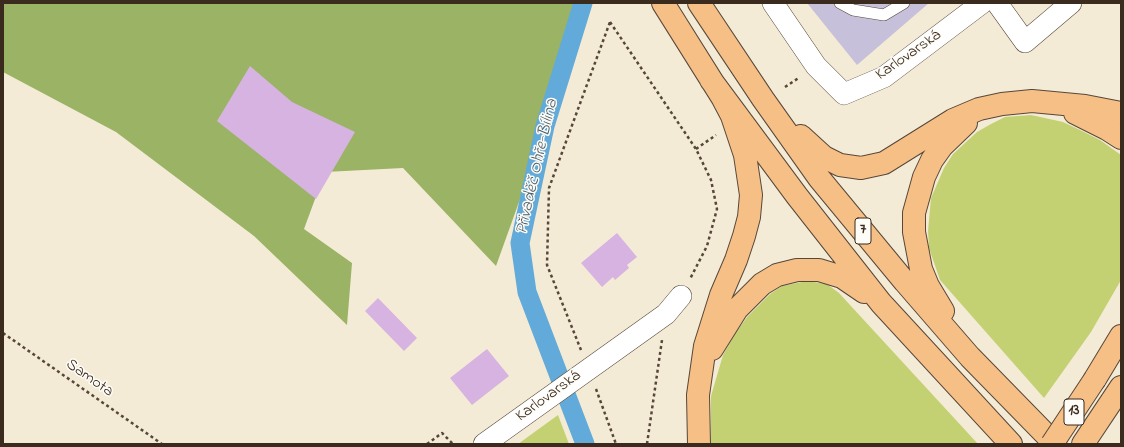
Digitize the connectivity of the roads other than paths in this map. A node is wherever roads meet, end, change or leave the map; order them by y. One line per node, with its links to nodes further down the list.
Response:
1 (663, 3): 9 (highway, 7)
2 (699, 3): 10 (highway, 7)
3 (772, 3): 6 (street, Karlovarská)
4 (840, 3): 5 (lane)
5 (904, 3)
6 (982, 3)
7 (997, 3): 8 (street)
8 (1071, 3)
9 (712, 80): 16 (highway, 7); 20 (highway)
10 (763, 99): 12 (highway); 18 (highway, 7)
11 (1032, 101): 12 (highway); 13 (highway); 14 (highway)
12 (1002, 104): 18 (highway)
13 (1121, 113)
14 (1121, 138)
15 (681, 296): 21 (street, Karlovarská)
16 (881, 303): 20 (highway); 23 (highway, 7)
17 (1121, 336): 24 (highway, 13, bridge)
18 (970, 357): 24 (highway, 7)
19 (1118, 392): 25 (highway, 13)
20 (698, 395): 22 (highway)
21 (484, 444)
22 (699, 444)
23 (1011, 444)
24 (1054, 444)
25 (1083, 444)

